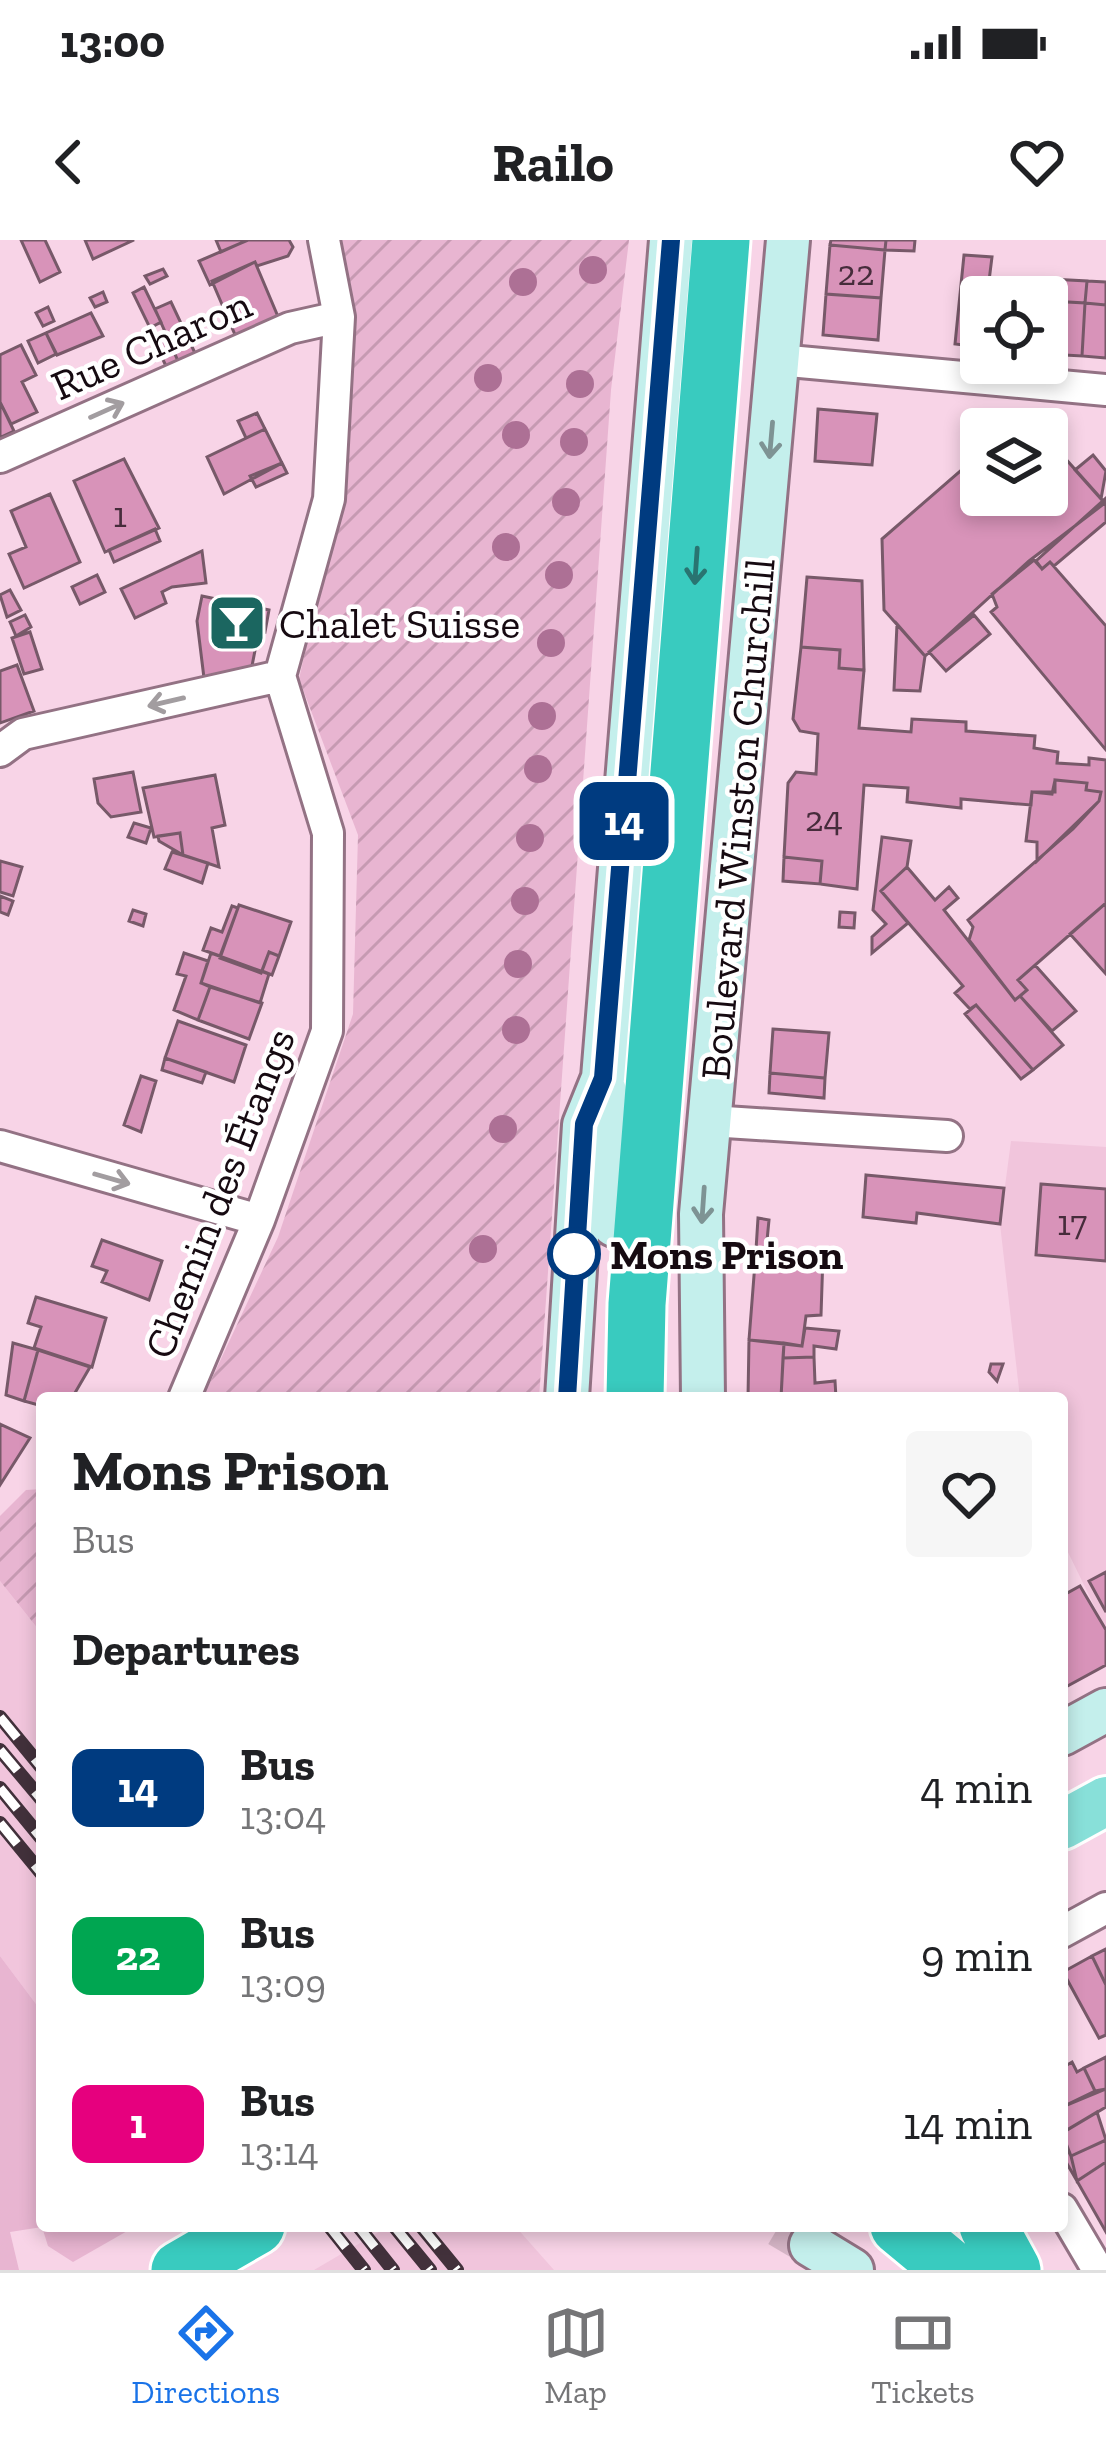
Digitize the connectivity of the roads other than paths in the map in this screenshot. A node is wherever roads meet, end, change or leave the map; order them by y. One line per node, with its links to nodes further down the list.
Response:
1 (324, 240): 5 (street)
2 (671, 240): 12 (street)
3 (721, 240): 11 (highway, Boulevard Winston Churchill, one-way to 11)
4 (788, 240): 6 (street, Boulevard Winston Churchill)
5 (339, 317): 8 (street, Rue Charon, one-way to 5); 9 (street)
6 (778, 360): 7 (street); 13 (street, Boulevard Winston Churchill, one-way to 13)
7 (1106, 390)
8 (0, 458)
9 (280, 676): 10 (street, one-way to 10); 16 (street, Chemin des Étangs)
10 (0, 752)
11 (677, 809): 17 (highway); 21 (highway, Boulevard Winston Churchill)
12 (603, 1078): 17 (street); 19 (street)
13 (710, 1121): 14 (street); 22 (street, Boulevard Winston Churchill, one-way to 22)
14 (947, 1136)
15 (0, 1146): 16 (street, one-way to 16)
16 (259, 1220): 18 (street, Chemin des Étangs)
17 (614, 1225): 20 (highway)
18 (187, 1392)
19 (567, 1392)
20 (600, 1392)
21 (634, 1392)
22 (703, 1392)
23 (1106, 1710): 24 (street)
24 (1068, 1731)
25 (1106, 1801): 26 (main road)
26 (1068, 1822)
27 (1106, 1907): 28 (street)
28 (1068, 1929)
29 (1068, 2219): 40 (street)
30 (246, 2232): 35 (highway)
31 (905, 2232): 37 (highway)
32 (938, 2232): 38 (highway)
33 (991, 2232): 39 (highway)
34 (811, 2246): 36 (street)
35 (183, 2268)
36 (852, 2270)
37 (952, 2270)
38 (976, 2270)
39 (1012, 2270)
40 (1098, 2270)

